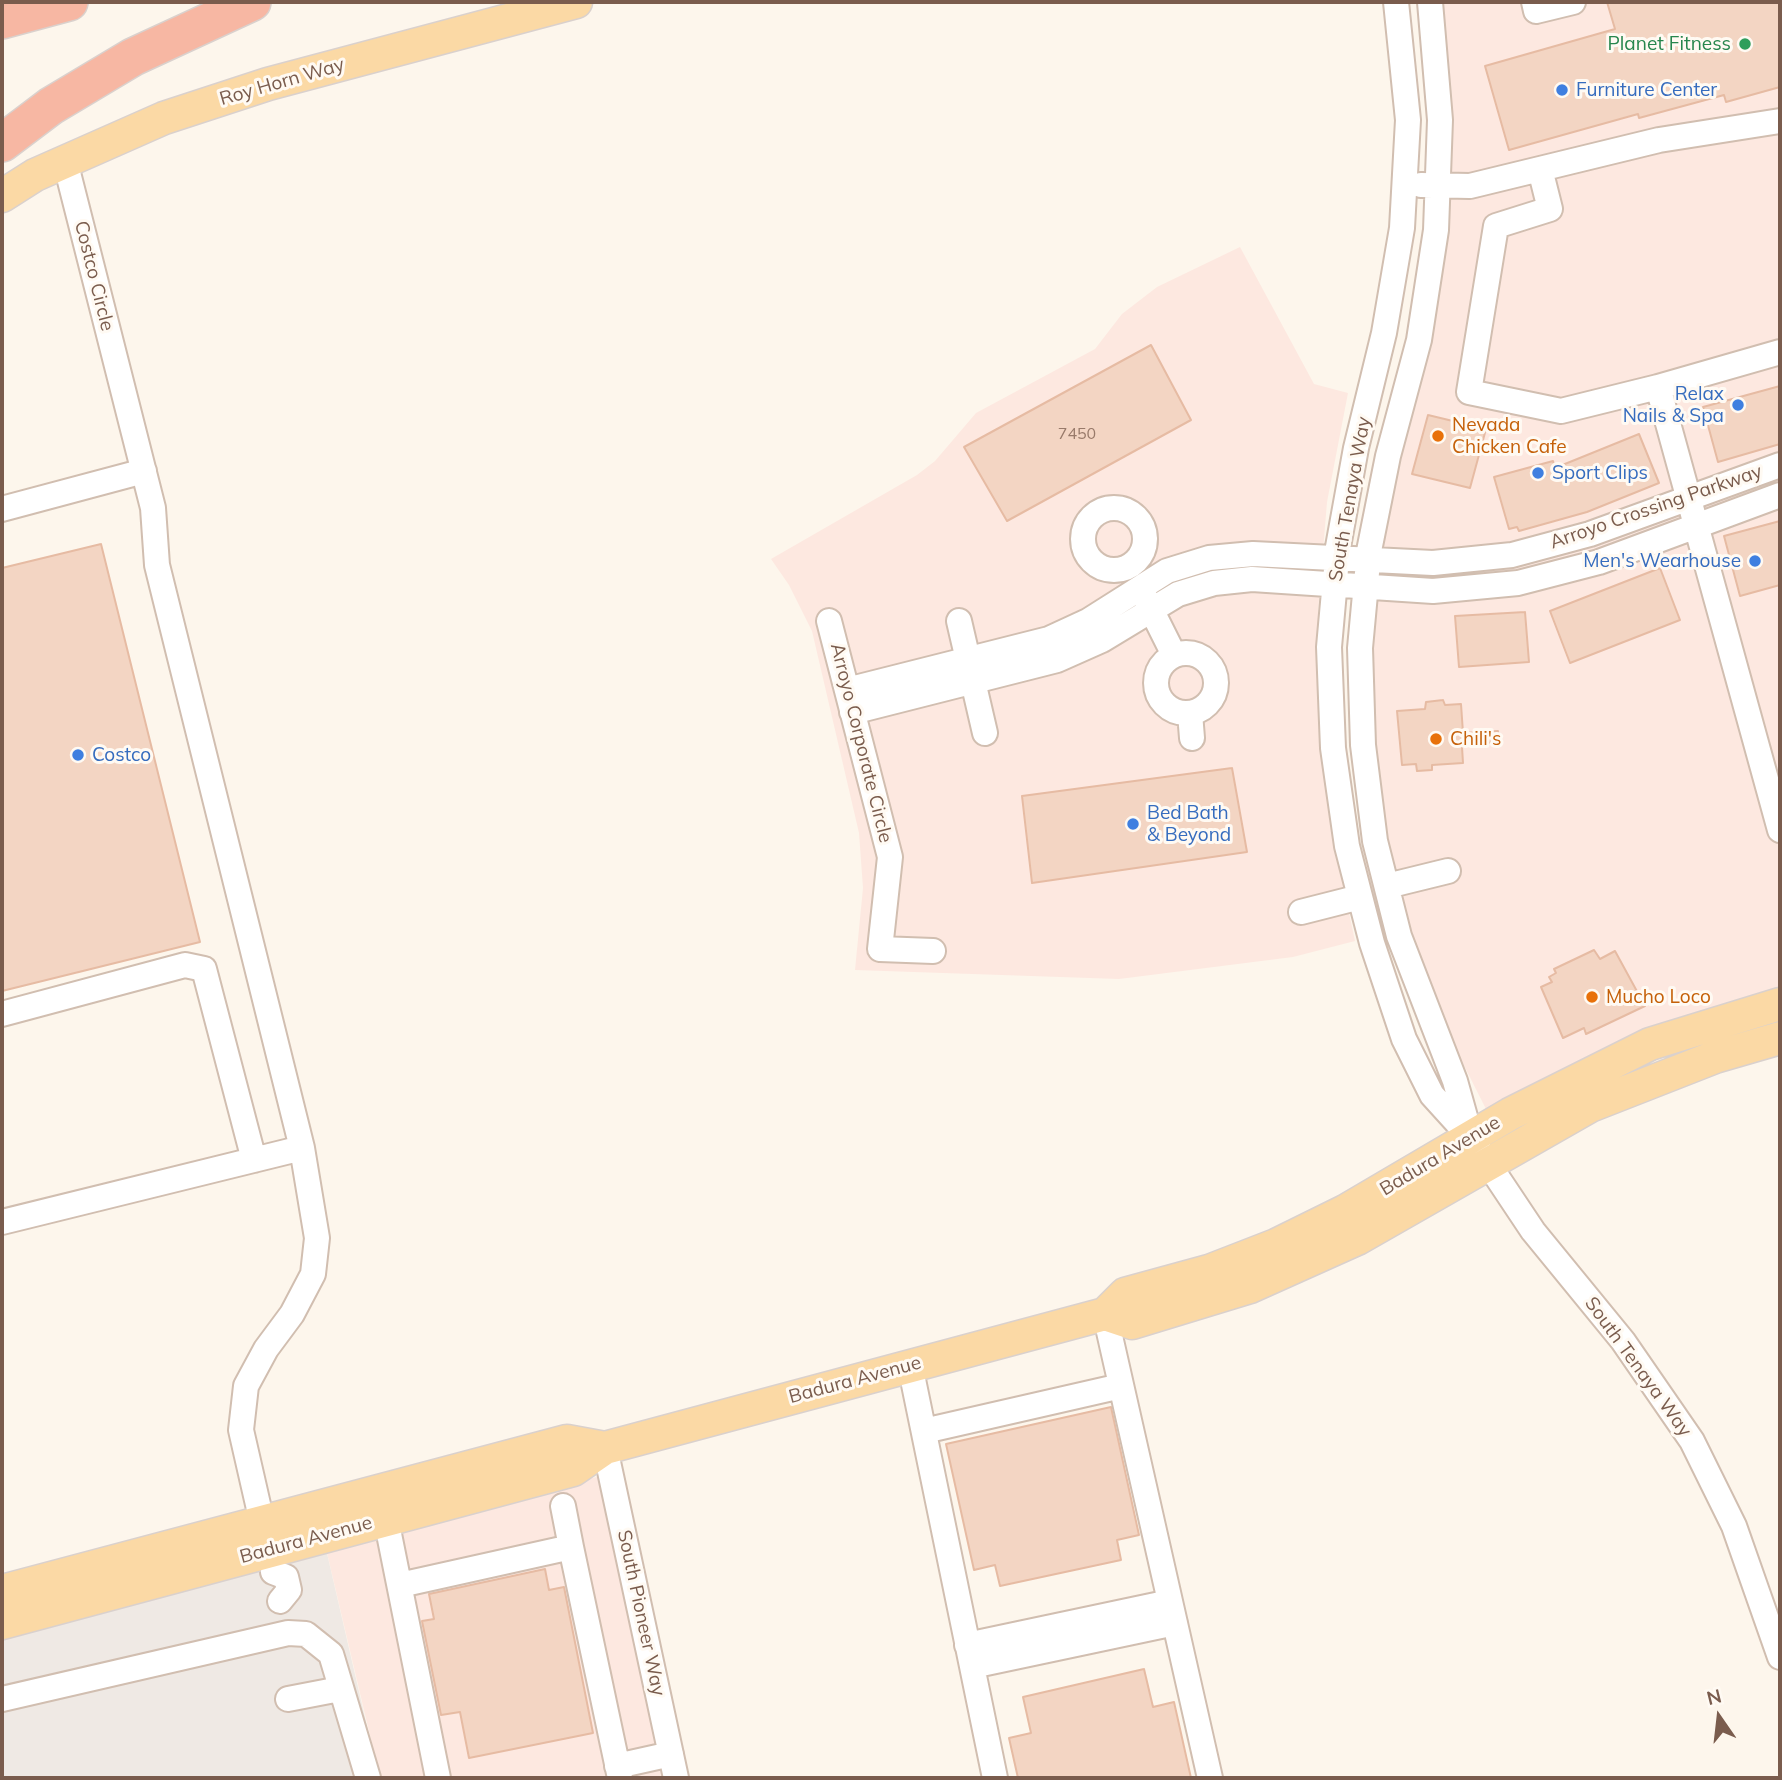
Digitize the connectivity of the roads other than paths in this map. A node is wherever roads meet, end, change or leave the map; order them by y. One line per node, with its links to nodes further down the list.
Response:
1 (69, 2): 8 (highway)
2 (252, 2): 10 (highway)
3 (576, 2): 11 (main road, Roy Horn Way)
4 (1396, 2): 13 (street, South Tenaya Way)
5 (1430, 2): 14 (street, South Tenaya Way)
6 (1534, 2): 7 (street)
7 (1573, 2)
8 (2, 20)
9 (1780, 121): 12 (street)
10 (2, 143)
11 (65, 161): 15 (main road, Roy Horn Way); 19 (street, Costco Circle)
12 (1540, 169): 14 (street); 17 (street)
13 (1404, 183): 14 (street); 24 (street, South Tenaya Way)
14 (1437, 187): 25 (street, South Tenaya Way)
15 (2, 196)
16 (1780, 352): 17 (street)
17 (1658, 387): 21 (street)
18 (1780, 465): 21 (street, Arroyo Crossing Parkway)
19 (144, 471): 22 (street); 48 (street, Costco Circle)
20 (1780, 495): 23 (street, Arroyo Crossing Parkway)
21 (1689, 497): 23 (street); 25 (street, Arroyo Crossing Parkway)
22 (2, 509)
23 (1697, 525): 28 (street, Arroyo Crossing Parkway); 38 (street)
24 (1337, 558): 25 (street, Arroyo Crossing Parkway); 26 (street, Arroyo Crossing Parkway); 27 (street, South Tenaya Way)
25 (1368, 559): 28 (street, South Tenaya Way)
26 (1135, 576): 29 (street); 33 (street, Arroyo Crossing Parkway)
27 (1334, 585): 28 (street, Arroyo Crossing Parkway); 29 (street, Arroyo Crossing Parkway); 42 (street, South Tenaya Way)
28 (1366, 587): 41 (street, South Tenaya Way)
29 (1151, 609): 32 (street); 33 (street, Arroyo Crossing Parkway)
30 (829, 621): 34 (street, Arroyo Corporate Circle)
31 (959, 621): 33 (street)
32 (1174, 655): 35 (street); 35 (street)
33 (971, 671): 34 (street, Arroyo Crossing Parkway); 36 (street)
34 (850, 701): 44 (street, Arroyo Corporate Circle)
35 (1190, 713): 37 (street)
36 (985, 733)
37 (1192, 738)
38 (1775, 790): 39 (street)
39 (1780, 830)
40 (1448, 871): 41 (street)
41 (1387, 887): 49 (street, South Tenaya Way)
42 (1360, 897): 43 (street); 49 (street, South Tenaya Way)
43 (1301, 912)
44 (933, 951)
45 (1780, 1004): 49 (main road, Badura Avenue)
46 (2, 1014): 50 (street)
47 (1780, 1038): 49 (main road, Badura Avenue)
48 (302, 1148): 50 (street); 60 (street, Costco Circle)
49 (1479, 1151): 52 (main road, Badura Avenue); 67 (street, South Tenaya Way)
50 (254, 1160): 51 (street)
51 (2, 1222)
52 (1105, 1314): 53 (main road, Badura Avenue); 54 (street)
53 (910, 1364): 55 (street); 56 (main road, Badura Avenue)
54 (1121, 1386): 55 (street); 63 (street)
55 (924, 1431): 66 (street)
56 (605, 1448): 58 (main road, Badura Avenue); 60 (main road, Badura Avenue); 71 (street, South Pioneer Way)
57 (563, 1506): 59 (street)
58 (386, 1519): 60 (main road, Badura Avenue); 61 (street)
59 (571, 1547): 61 (street); 72 (street)
60 (268, 1548): 62 (main road, Badura Avenue); 64 (main road, Badura Avenue); 65 (street, Costco Circle)
61 (400, 1585): 74 (street)
62 (2, 1591)
63 (1173, 1612): 66 (street); 76 (street)
64 (2, 1623)
65 (288, 1633): 68 (street); 69 (street)
66 (970, 1656): 75 (street)
67 (1780, 1657)
68 (340, 1689): 70 (street); 73 (street)
69 (2, 1699)
70 (288, 1699)
71 (674, 1766): 72 (street)
72 (619, 1772)
73 (368, 1778)
74 (438, 1778)
75 (995, 1778)
76 (1210, 1778)

